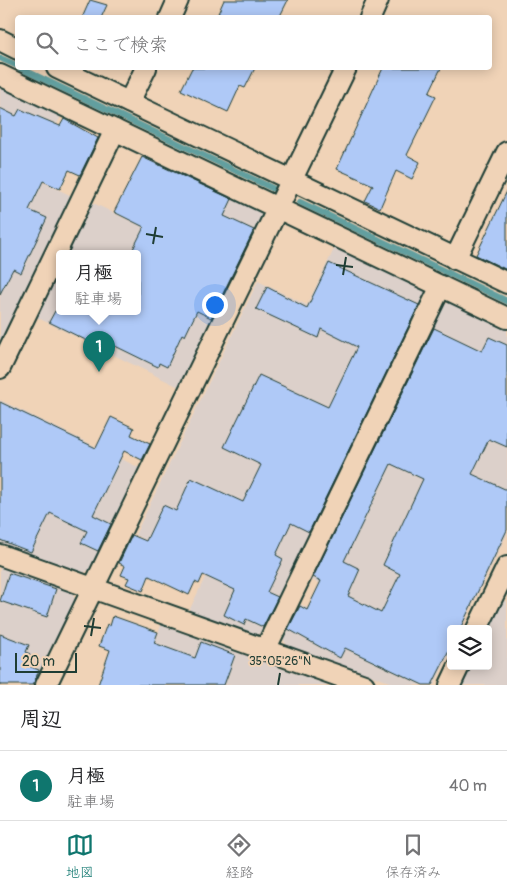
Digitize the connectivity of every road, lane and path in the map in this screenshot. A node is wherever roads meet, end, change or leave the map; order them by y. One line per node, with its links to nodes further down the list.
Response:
1 (178, 0): 3 (street)
2 (378, 0): 4 (street)
3 (171, 15)
4 (371, 15)
5 (0, 40): 6 (street)
6 (15, 48)
7 (61, 70): 11 (street)
8 (145, 70): 11 (street)
9 (345, 70): 14 (street)
10 (0, 75): 12 (street)
11 (129, 102): 14 (street)
12 (116, 130): 15 (street); 16 (street)
13 (507, 152): 18 (street)
14 (292, 180): 15 (street); 18 (street)
15 (279, 207): 20 (street); 25 (street)
16 (58, 250)
17 (56, 253): 22 (street)
18 (456, 259): 19 (street)
19 (507, 284)
20 (441, 286): 21 (street); 27 (street)
21 (507, 318)
22 (0, 368)
23 (0, 555): 25 (street)
24 (507, 567): 26 (street)
25 (92, 588): 27 (street); 29 (street)
26 (479, 625)
27 (265, 650): 30 (street)
28 (457, 670): 31 (street)
29 (46, 685)
30 (364, 685)
31 (450, 685)

